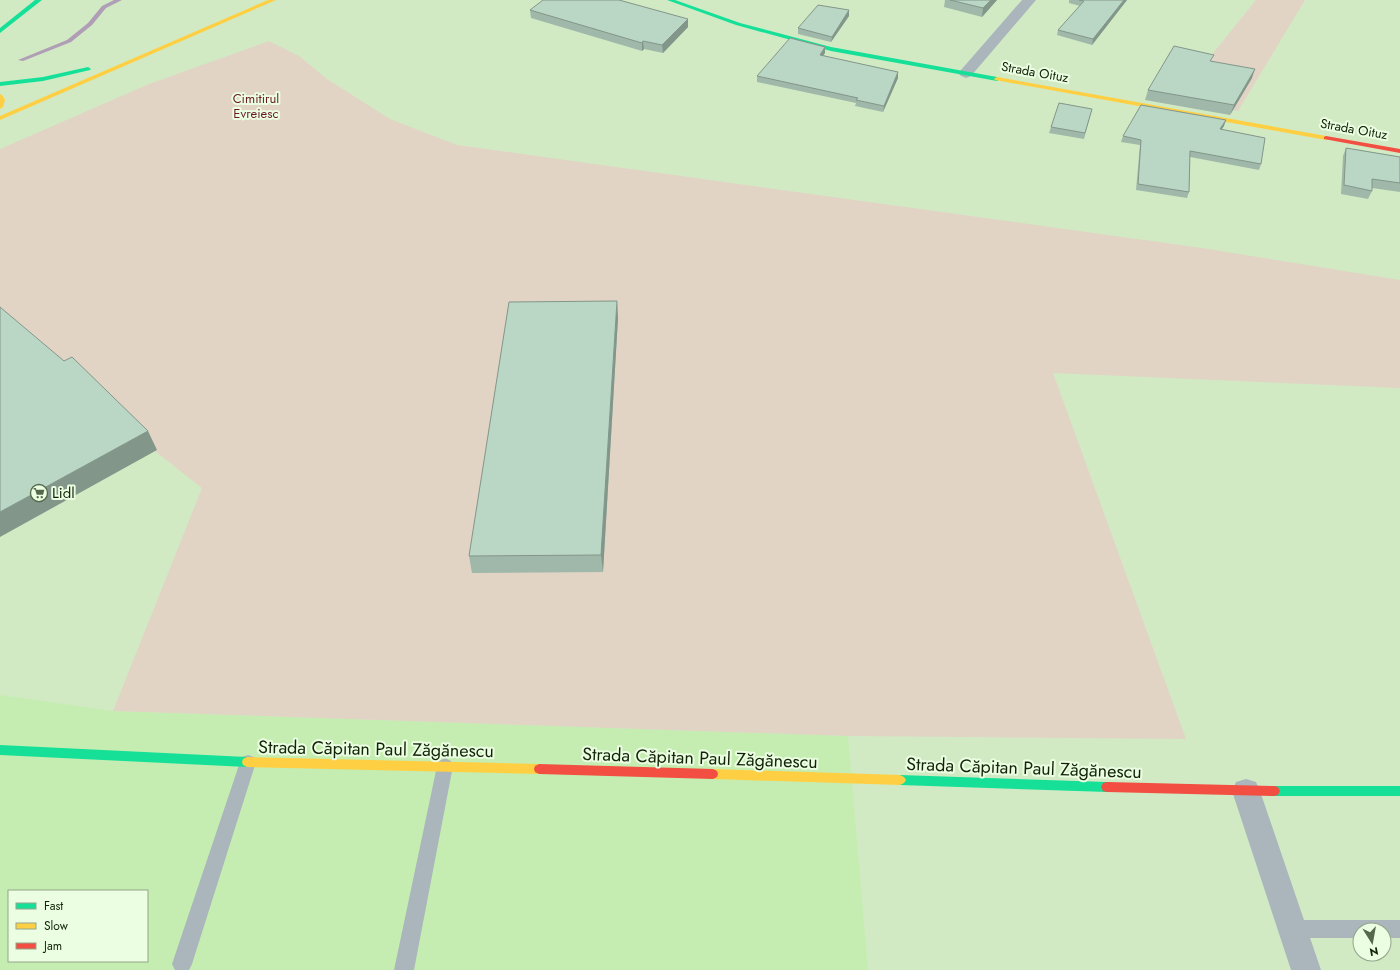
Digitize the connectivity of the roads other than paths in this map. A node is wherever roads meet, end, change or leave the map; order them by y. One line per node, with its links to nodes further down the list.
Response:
1 (39, 0): 5 (street)
2 (273, 0): 6 (street)
3 (670, 0): 7 (street, Strada Oituz)
4 (1029, 0): 7 (street)
5 (0, 31)
6 (157, 51): 8 (street); 11 (street)
7 (966, 73): 12 (street, Strada Oituz)
8 (0, 84)
9 (0, 96): 10 (street)
10 (0, 107)
11 (0, 118)
12 (1400, 151)
13 (0, 750): 14 (street, Strada Căpitan Paul Zăgănescu)
14 (248, 762): 15 (street, Strada Căpitan Paul Zăgănescu); 20 (lane)
15 (444, 766): 16 (street, Strada Căpitan Paul Zăgănescu); 21 (lane)
16 (1246, 791): 17 (street, Strada Căpitan Paul Zăgănescu); 18 (street)
17 (1400, 791)
18 (1292, 929): 19 (lane); 22 (street)
19 (1400, 929)
20 (182, 964)
21 (404, 970)
22 (1306, 970)

